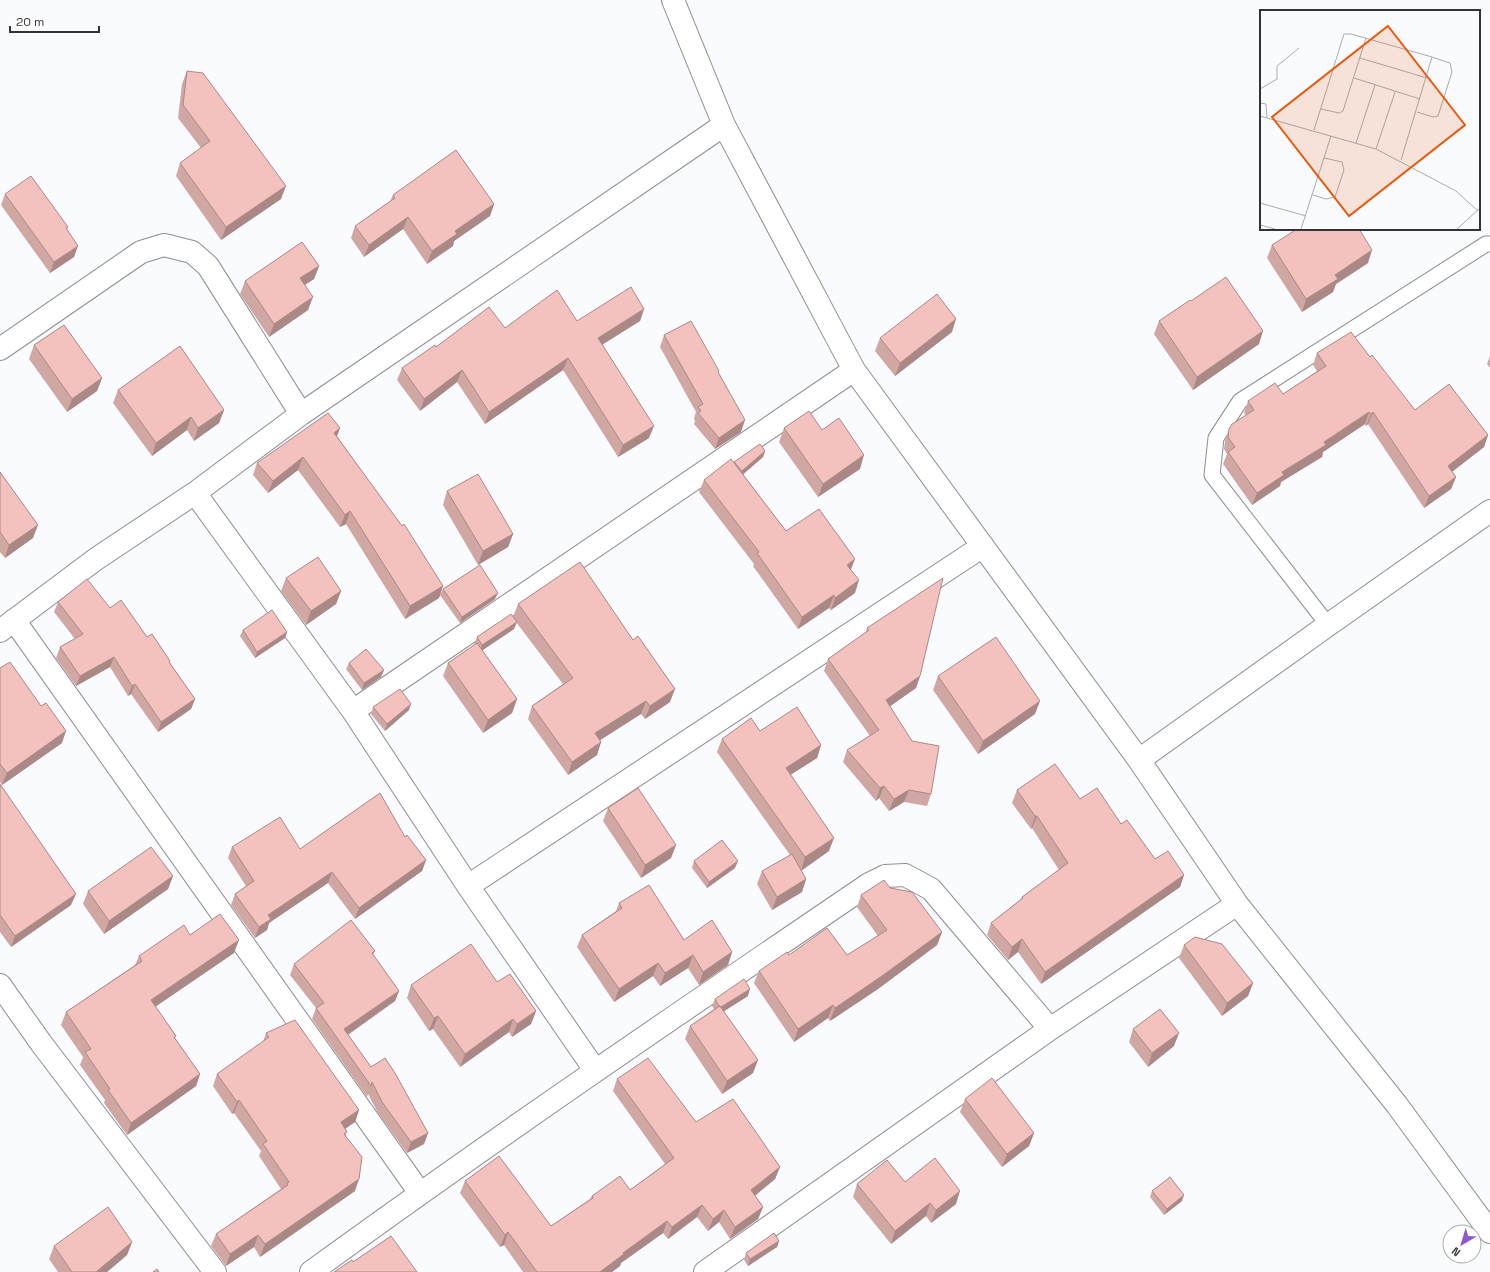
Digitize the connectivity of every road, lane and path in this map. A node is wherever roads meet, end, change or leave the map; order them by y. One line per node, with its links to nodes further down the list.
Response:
1 (673, 0): 2 (street)
2 (724, 125): 5 (street); 6 (street)
3 (1490, 244): 10 (lane)
4 (0, 349): 6 (street)
5 (854, 370): 9 (street); 12 (street)
6 (300, 414): 7 (street)
7 (195, 493): 11 (street); 12 (street)
8 (1490, 511): 10 (street)
9 (983, 546): 13 (street); 14 (street)
10 (1328, 624): 13 (street)
11 (7, 626): 19 (street)
12 (353, 711): 14 (street)
13 (1139, 760): 15 (street)
14 (468, 886): 18 (street)
15 (1237, 904): 17 (street); 20 (street)
16 (0, 984): 21 (street)
17 (1050, 1029): 18 (street); 23 (street)
18 (596, 1070): 19 (street)
19 (420, 1193): 22 (street)
20 (1490, 1232)
21 (215, 1272)
22 (311, 1272)
23 (705, 1272)

